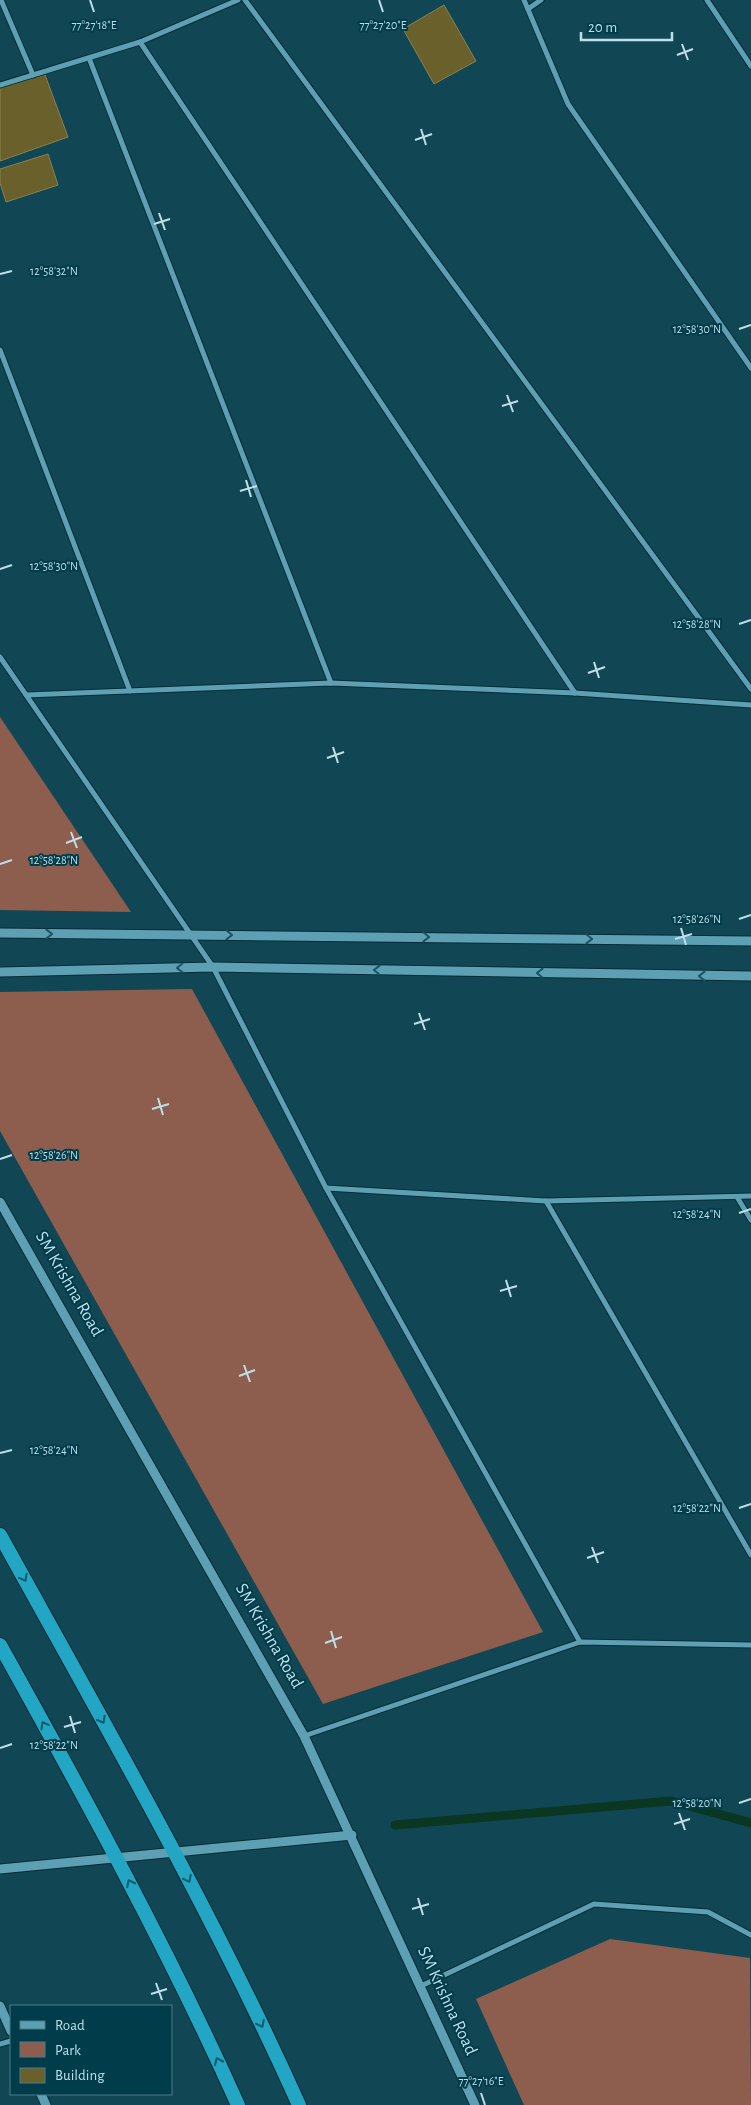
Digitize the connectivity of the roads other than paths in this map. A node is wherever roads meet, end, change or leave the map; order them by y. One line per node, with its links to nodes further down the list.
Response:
1 (1, 0): 11 (street)
2 (238, 0): 8 (street)
3 (246, 0): 17 (street)
4 (524, 0): 7 (street)
5 (541, 0): 7 (street)
6 (706, 0): 10 (street)
7 (528, 9): 14 (street)
8 (140, 42): 9 (street); 19 (street)
9 (89, 58): 11 (street); 16 (street)
10 (751, 66)
11 (33, 75): 12 (street)
12 (0, 85)
13 (0, 350): 18 (street)
14 (751, 368)
15 (0, 657): 20 (street)
16 (331, 683): 18 (street); 19 (street)
17 (751, 689)
18 (130, 691): 20 (street)
19 (575, 693): 21 (street)
20 (26, 695): 23 (street)
21 (751, 705)
22 (0, 933): 23 (street, one-way to 23)
23 (191, 934): 24 (street, one-way to 24); 25 (street)
24 (751, 942)
25 (213, 967): 26 (street, one-way to 26); 27 (street, one-way to 25); 28 (street)
26 (0, 972)
27 (751, 976)
28 (326, 1188): 31 (street); 36 (street)
29 (751, 1196): 30 (street)
30 (737, 1197): 31 (street); 33 (street)
31 (546, 1200): 35 (street)
32 (0, 1202): 39 (street, SM Krishna Road)
33 (751, 1220)
34 (0, 1536): 41 (highway, one-way to 41)
35 (751, 1555)
36 (580, 1642): 38 (street); 39 (street)
37 (0, 1645): 42 (highway, one-way to 37)
38 (751, 1645)
39 (304, 1736): 40 (street, SM Krishna Road)
40 (352, 1835): 41 (street); 45 (street, SM Krishna Road)
41 (174, 1852): 42 (street); 49 (highway, one-way to 49)
42 (118, 1858): 43 (street); 48 (highway, one-way to 42)
43 (0, 1869)
44 (751, 1935): 45 (street)
45 (419, 1986): 50 (street, SM Krishna Road)
46 (0, 2006): 47 (street)
47 (10, 2029)
48 (238, 2105)
49 (299, 2105)
50 (475, 2105)

